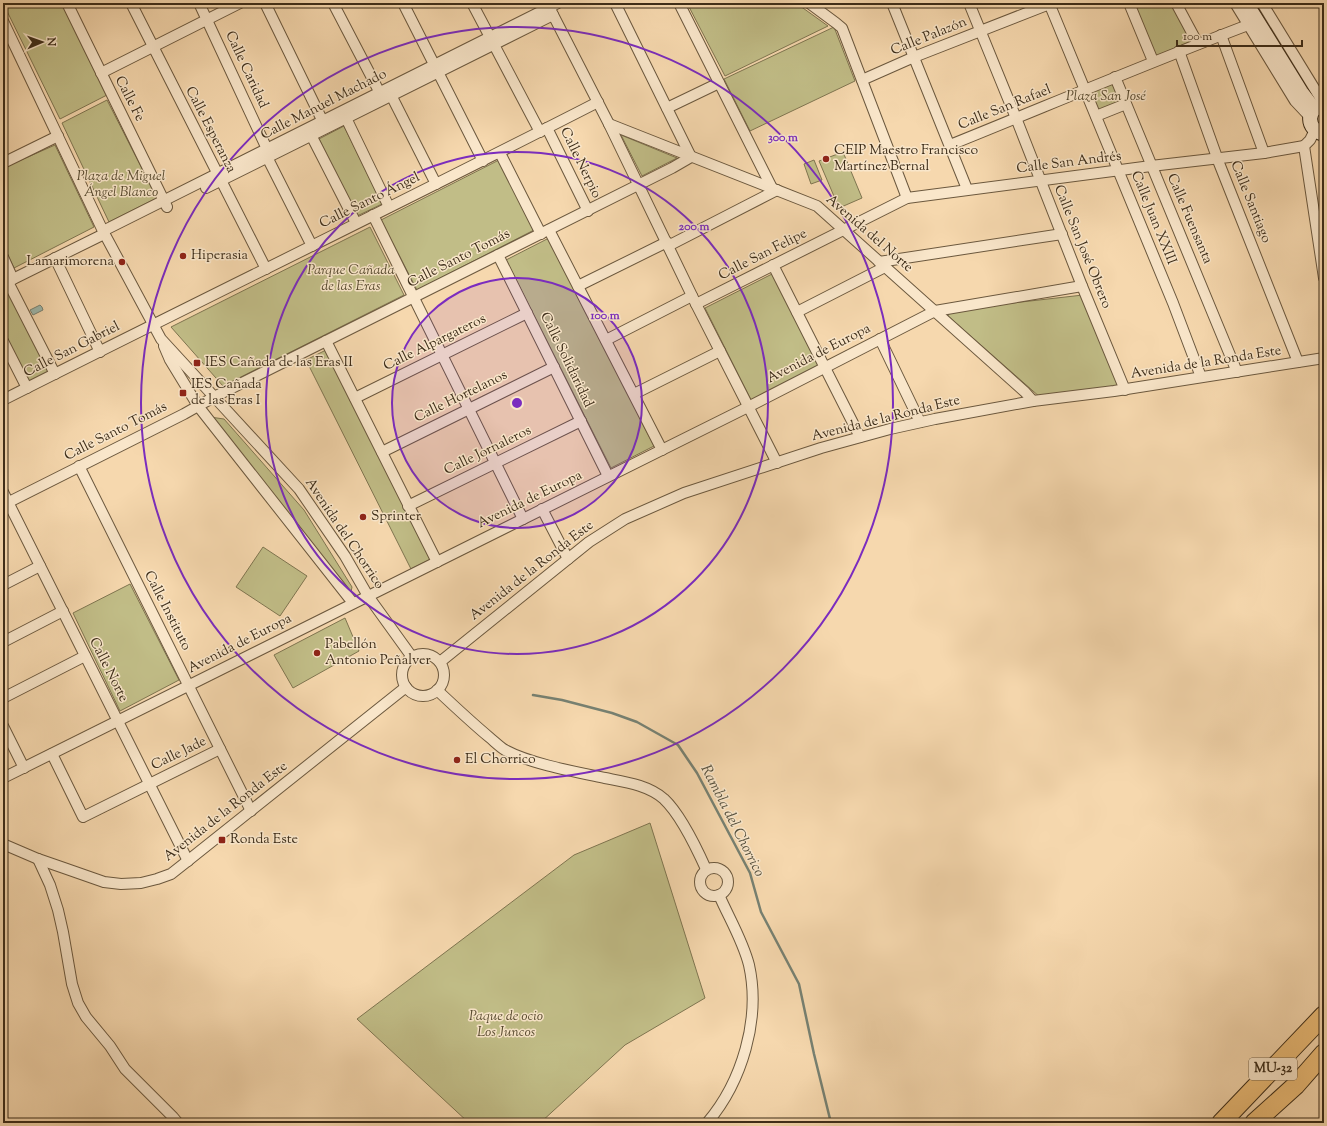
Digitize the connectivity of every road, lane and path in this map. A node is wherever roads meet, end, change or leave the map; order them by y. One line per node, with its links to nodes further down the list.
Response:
1 (66, 3): 34 (street, Calle Fe)
2 (131, 3): 29 (street, Calle Esperanza)
3 (198, 3): 21 (street, Calle Caridad)
4 (240, 3): 21 (street)
5 (265, 3): 47 (street)
6 (333, 3): 39 (street)
7 (403, 3): 33 (street)
8 (472, 3): 27 (street, Calle Nerpio)
9 (615, 3): 42 (street)
10 (679, 3): 37 (street)
11 (809, 3): 36 (street)
12 (892, 3): 31 (street)
13 (969, 3): 24 (street, Calle San José Obrero)
14 (1050, 3): 24 (street, Calle Palazón); 38 (street, Calle Juan XXIII)
15 (1129, 3): 32 (street)
16 (1176, 3): 28 (street)
17 (1234, 3): 23 (street)
18 (1246, 3): 43 (main road)
19 (1262, 3): 43 (street)
20 (552, 7): 27 (street, Calle Manuel Machado); 40 (street)
21 (207, 20): 29 (street); 56 (street, Calle Caridad)
22 (3, 21): 26 (street, Avenida del Chorrico)
23 (1248, 25): 25 (street, Calle San Rafael); 43 (street)
24 (981, 31): 31 (street, Calle Palazón); 46 (street, Calle San José Obrero)
25 (1221, 35): 28 (street, Calle San Rafael); 57 (street)
26 (6, 36): 52 (street, Avenida del Chorrico)
27 (491, 41): 33 (street, Calle Manuel Machado); 49 (street, Calle Nerpio)
28 (1198, 44): 30 (street, Calle San Rafael)
29 (152, 46): 34 (street); 64 (street, Calle Esperanza)
30 (1179, 51): 32 (street, Calle San Rafael); 60 (street, Calle Santiago)
31 (914, 57): 36 (street, Calle Palazón); 53 (street)
32 (1153, 61): 35 (street, Calle San Rafael)
33 (436, 69): 39 (street, Calle Manuel Machado); 61 (street)
34 (100, 73): 71 (street, Calle Fe)
35 (1115, 78): 38 (street, Calle San Rafael); 41 (street, Calle Fuensanta)
36 (862, 80): 70 (street)
37 (719, 83): 42 (street); 68 (street)
38 (1086, 90): 44 (street, Calle Juan XXIII); 46 (street, Calle San Rafael)
39 (385, 96): 45 (street, Calle Manuel Machado); 47 (street, Calle Manuel Machado); 66 (street)
40 (598, 102): 48 (street); 49 (street, Calle Santo Ángel)
41 (1126, 104): 44 (street); 62 (street, Calle Fuensanta)
42 (667, 108): 58 (street)
43 (1318, 109): 50 (main road)
44 (1096, 116): 63 (street, Calle Juan XXIII)
45 (346, 118): 47 (street, Calle Manuel Machado); 72 (street)
46 (1016, 118): 53 (street, Calle San Rafael); 65 (street, Calle San José Obrero)
47 (325, 124): 51 (street, Calle Manuel Machado); 56 (street, Calle Manuel Machado)
48 (609, 124): 58 (street, Avenida del Norte); 67 (street)
49 (543, 130): 55 (street, Calle Santo Ángel); 73 (street, Calle Nerpio)
50 (1320, 132): 54 (street)
51 (311, 135): 56 (street, Calle Manuel Machado); 75 (street)
52 (58, 136): 59 (street); 78 (street, Avenida del Chorrico)
53 (950, 145): 69 (street)
54 (1304, 146): 57 (street, Calle San Andrés); 88 (street)
55 (500, 152): 61 (street, Calle Santo Ángel); 77 (street)
56 (267, 153): 64 (street, Calle Manuel Machado); 81 (street, Calle Caridad)
57 (1264, 153): 60 (street, Calle San Andrés)
58 (691, 157): 67 (street, Calle Santo Tomás); 68 (street, Avenida del Norte)
59 (4, 159)
60 (1217, 159): 62 (street, Calle San Andrés); 107 (street, Calle Santiago)
61 (483, 161): 66 (street, Calle Santo Ángel)
62 (1151, 166): 63 (street, Calle San Andrés); 110 (street, Calle Fuensanta)
63 (1119, 170): 65 (street, Calle San Andrés); 112 (street, Calle Juan XXIII)
64 (219, 177): 71 (street, Calle Manuel Machado); 87 (street, Calle Esperanza)
65 (1041, 180): 69 (street, Calle San Andrés); 79 (street, Calle San José Obrero)
66 (436, 184): 72 (street, Calle Santo Ángel)
67 (639, 185): 73 (street, Calle Santo Tomás); 80 (street)
68 (774, 189): 76 (street, Avenida del Norte); 80 (street)
69 (967, 189): 70 (street, Calle San Andrés)
70 (907, 198): 76 (street, Calle San Andrés)
71 (166, 204): 78 (street, Calle Manuel Machado)
72 (390, 207): 74 (street, Calle Santo Ángel)
73 (588, 210): 77 (street, Calle Santo Tomás)
74 (373, 215): 75 (street, Calle Santo Ángel); 92 (street)
75 (356, 223): 81 (street, Calle Santo Ángel)
76 (843, 230): 85 (street, Avenida del Norte); 86 (street, Calle San Felipe)
77 (545, 232): 82 (street, Calle Santo Tomás); 90 (street)
78 (105, 234): 84 (street, Calle Manuel Machado); 97 (street, Avenida del Chorrico)
79 (1062, 234): 85 (street); 91 (street, Calle San José Obrero)
80 (667, 244): 90 (street); 93 (street)
81 (312, 246): 87 (street, Calle Santo Ángel)
82 (498, 255): 92 (street, Calle Santo Tomás); 96 (street, Calle Solidaridad)
83 (3, 257): 89 (street)
84 (55, 258): 89 (street, Calle Manuel Machado); 104 (street)
85 (882, 264): 94 (street, Avenida del Norte); 95 (street)
86 (773, 265): 93 (street, Calle San Felipe); 95 (street)
87 (266, 268): 97 (street, Calle Santo Ángel)
88 (1324, 278)
89 (8, 282): 111 (street)
90 (578, 286): 100 (street)
91 (1082, 286): 94 (street, Avenida de Europa); 114 (street, Calle San José Obrero)
92 (414, 297): 102 (street, Calle Santo Tomás); 105 (street)
93 (694, 300): 100 (street, Calle San Felipe); 103 (street)
94 (935, 311): 99 (street, Avenida de Europa); 119 (street, Avenida del Norte)
95 (797, 312): 109 (street)
96 (527, 313): 105 (street, Calle Alpargateros); 108 (street, Calle Solidaridad)
97 (153, 324): 98 (street, Avenida del Chorrico); 104 (street, Calle San Gabriel)
98 (161, 338): 116 (street, Avenida del Chorrico); 120 (street)
99 (880, 339): 109 (street, Avenida de Europa); 124 (street)
100 (606, 340): 115 (street)
101 (3, 341): 113 (street)
102 (326, 341): 116 (street, Calle Santo Tomás); 117 (street)
103 (720, 351): 115 (street); 121 (street)
104 (100, 352): 111 (street, Calle San Gabriel)
105 (442, 355): 117 (street, Calle Alpargateros); 122 (street)
106 (1324, 358): 107 (street, Avenida de la Ronda Este)
107 (1298, 362): 110 (street, Avenida de la Ronda Este)
108 (554, 367): 122 (street, Calle Hortelanos); 123 (street, Calle Solidaridad)
109 (825, 367): 121 (street, Avenida de Europa); 125 (street)
110 (1237, 372): 112 (street, Avenida de la Ronda Este)
111 (55, 374): 113 (street, Calle San Gabriel)
112 (1201, 378): 114 (street, Avenida de la Ronda Este)
113 (27, 388): 118 (street, Calle San Gabriel)
114 (1125, 390): 119 (street, Avenida de la Ronda Este)
115 (634, 394): 126 (street)
116 (214, 397): 120 (street, Calle Santo Tomás); 141 (street, Avenida del Chorrico)
117 (355, 398): 127 (street)
118 (3, 400)
119 (1033, 402): 124 (street, Avenida de la Ronda Este)
120 (198, 406): 130 (street, Calle Santo Tomás); 142 (street)
121 (748, 407): 126 (street, Avenida de Europa); 129 (street)
122 (469, 409): 127 (street, Calle Hortelanos); 128 (street)
123 (581, 421): 128 (street, Calle Jornaleros); 131 (street, Calle Solidaridad)
124 (920, 422): 125 (street, Avenida de la Ronda Este)
125 (860, 437): 129 (street, Avenida de la Ronda Este)
126 (662, 450): 131 (street, Avenida de Europa)
127 (382, 452): 134 (street)
128 (496, 462): 134 (street, Calle Jornaleros); 136 (street)
129 (777, 463): 137 (street, Avenida de la Ronda Este)
130 (79, 466): 133 (street, Calle Santo Tomás); 148 (street, Calle Instituto)
131 (608, 476): 135 (street, Avenida de Europa)
132 (3, 492): 133 (street, Calle Norte)
133 (6, 503): 139 (street, Calle Norte)
134 (408, 506): 138 (street)
135 (542, 509): 136 (street, Avenida de Europa); 137 (street)
136 (523, 519): 138 (street, Avenida de Europa)
137 (568, 559): 147 (street, Avenida de la Ronda Este)
138 (436, 562): 141 (street, Avenida de Europa)
139 (40, 566): 140 (street); 143 (street, Calle Norte)
140 (3, 585)
141 (368, 596): 142 (street, Avenida de Europa); 146 (street, Avenida del Chorrico)
142 (353, 603): 148 (street, Avenida de Europa)
143 (63, 612): 144 (street); 145 (street, Calle Norte)
144 (3, 642)
145 (85, 656): 151 (street); 152 (street, Calle Norte)
146 (412, 657): 147 (street); 149 (street)
147 (440, 662): 150 (street)
148 (189, 686): 152 (street, Avenida de Europa); 154 (street, Calle Instituto)
149 (406, 687): 150 (street); 159 (street, Avenida de la Ronda Este)
150 (437, 690): 163 (street)
151 (3, 698)
152 (118, 721): 155 (street, Avenida de Europa); 158 (street, Calle Norte)
153 (3, 726): 156 (street)
154 (220, 749): 158 (street, Calle Jade); 159 (street, Calle Instituto)
155 (52, 754): 156 (street, Avenida de Europa); 158 (street, Calle Jade)
156 (24, 768): 157 (street, Avenida de Europa)
157 (3, 778)
158 (150, 784): 162 (street, Calle Norte)
159 (251, 811): 162 (street, Avenida de la Ronda Este)
160 (3, 844): 161 (street, Avenida de la Ronda Este)
161 (38, 859): 162 (street, Avenida de la Ronda Este); 167 (street)
162 (188, 861)
163 (706, 869): 164 (street); 164 (street)
164 (719, 895): 168 (street)
165 (1324, 1015): 169 (highway, MU-32)
166 (1324, 1053): 170 (highway, MU-32)
167 (178, 1123)
168 (707, 1123)
169 (1221, 1123)
170 (1254, 1123)

